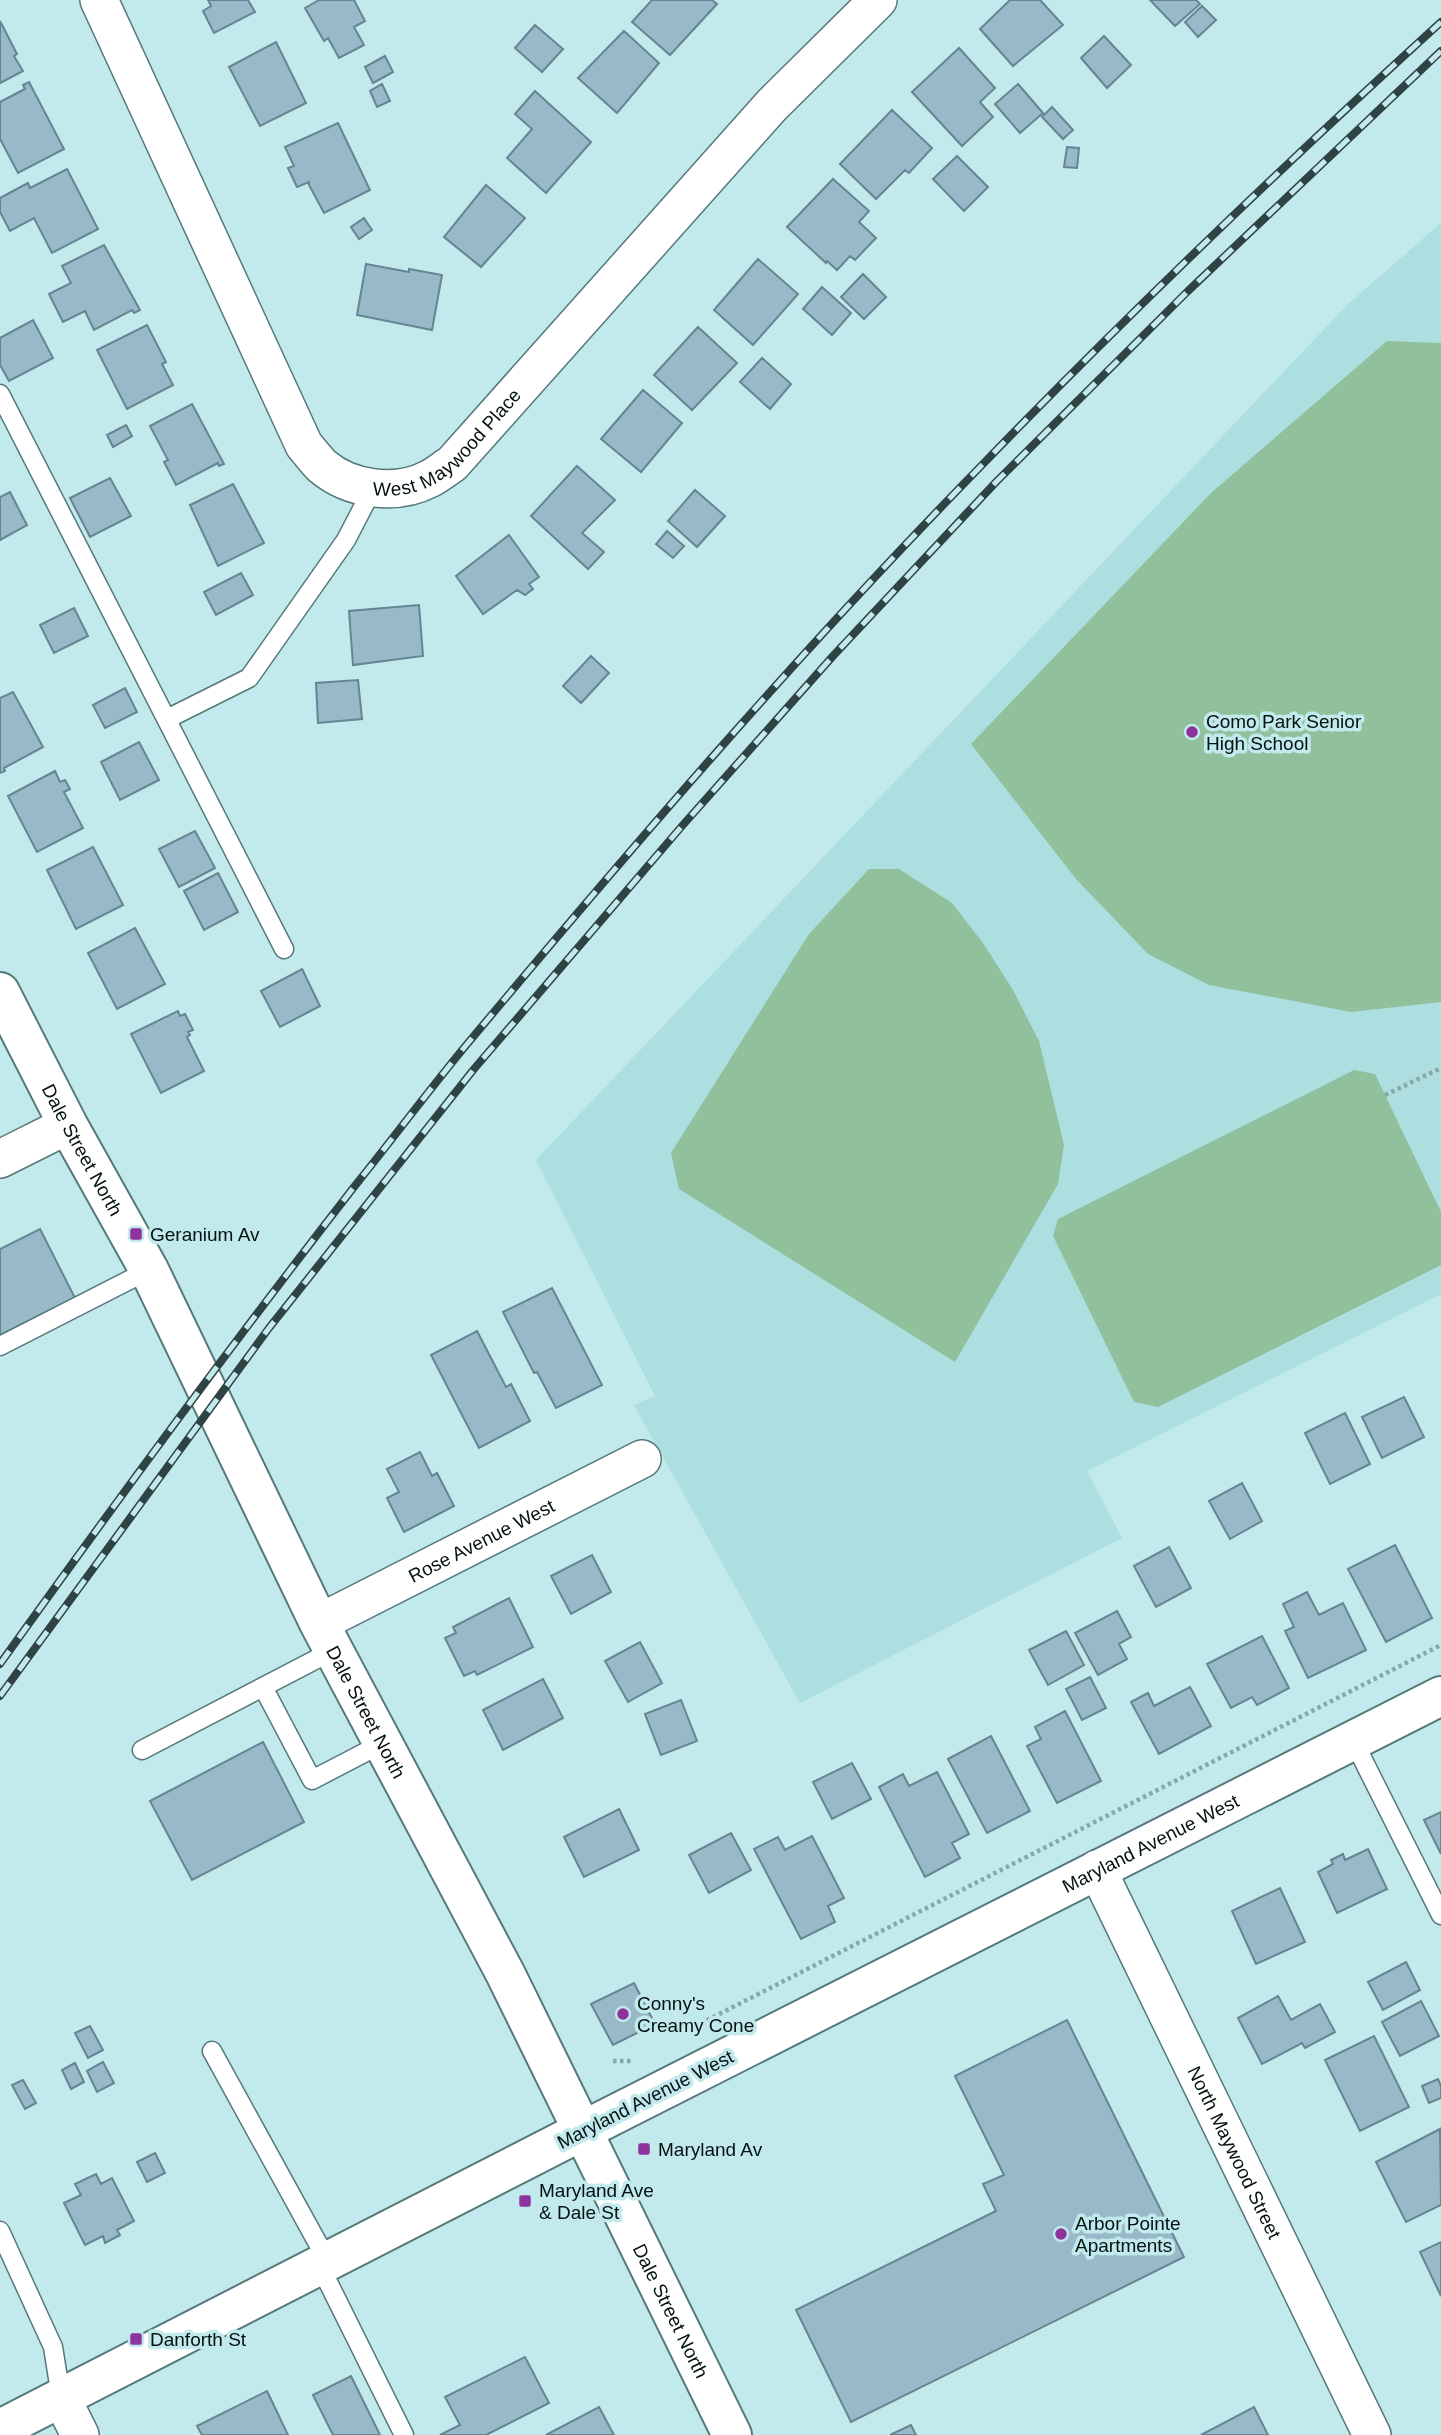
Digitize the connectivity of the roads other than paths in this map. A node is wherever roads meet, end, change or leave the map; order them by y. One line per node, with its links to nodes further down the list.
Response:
1 (99, 0): 4 (street, West Maywood Place)
2 (878, 0): 4 (street, West Maywood Place)
3 (0, 394): 5 (lane)
4 (373, 488): 5 (lane)
5 (167, 719): 6 (lane)
6 (284, 950)
7 (0, 992): 8 (main road, Dale Street North)
8 (68, 1125): 9 (street); 10 (main road, Dale Street North)
9 (0, 1159)
10 (149, 1270): 11 (lane); 13 (main road, Dale Street North)
11 (0, 1346)
12 (642, 1459): 13 (street, Rose Avenue West)
13 (326, 1636): 14 (lane); 17 (main road, Dale Street North)
14 (263, 1687): 17 (lane); 18 (lane)
15 (1441, 1696): 16 (main road, Maryland Avenue West)
16 (1353, 1740): 19 (main road, Maryland Avenue West); 20 (lane)
17 (383, 1743): 22 (main road, Dale Street North)
18 (142, 1750)
19 (1097, 1869): 22 (main road, Maryland Avenue West); 30 (street, North Maywood Street)
20 (1441, 1915)
21 (212, 2051): 24 (lane)
22 (582, 2131): 24 (main road, Maryland Avenue West); 29 (main road, Dale Street North)
23 (0, 2231): 25 (lane)
24 (323, 2262): 25 (main road, Maryland Avenue West); 28 (lane)
25 (61, 2397): 26 (main road, Maryland Avenue West); 27 (street)
26 (0, 2429)
27 (80, 2435)
28 (404, 2435)
29 (732, 2435)
30 (1372, 2435)

